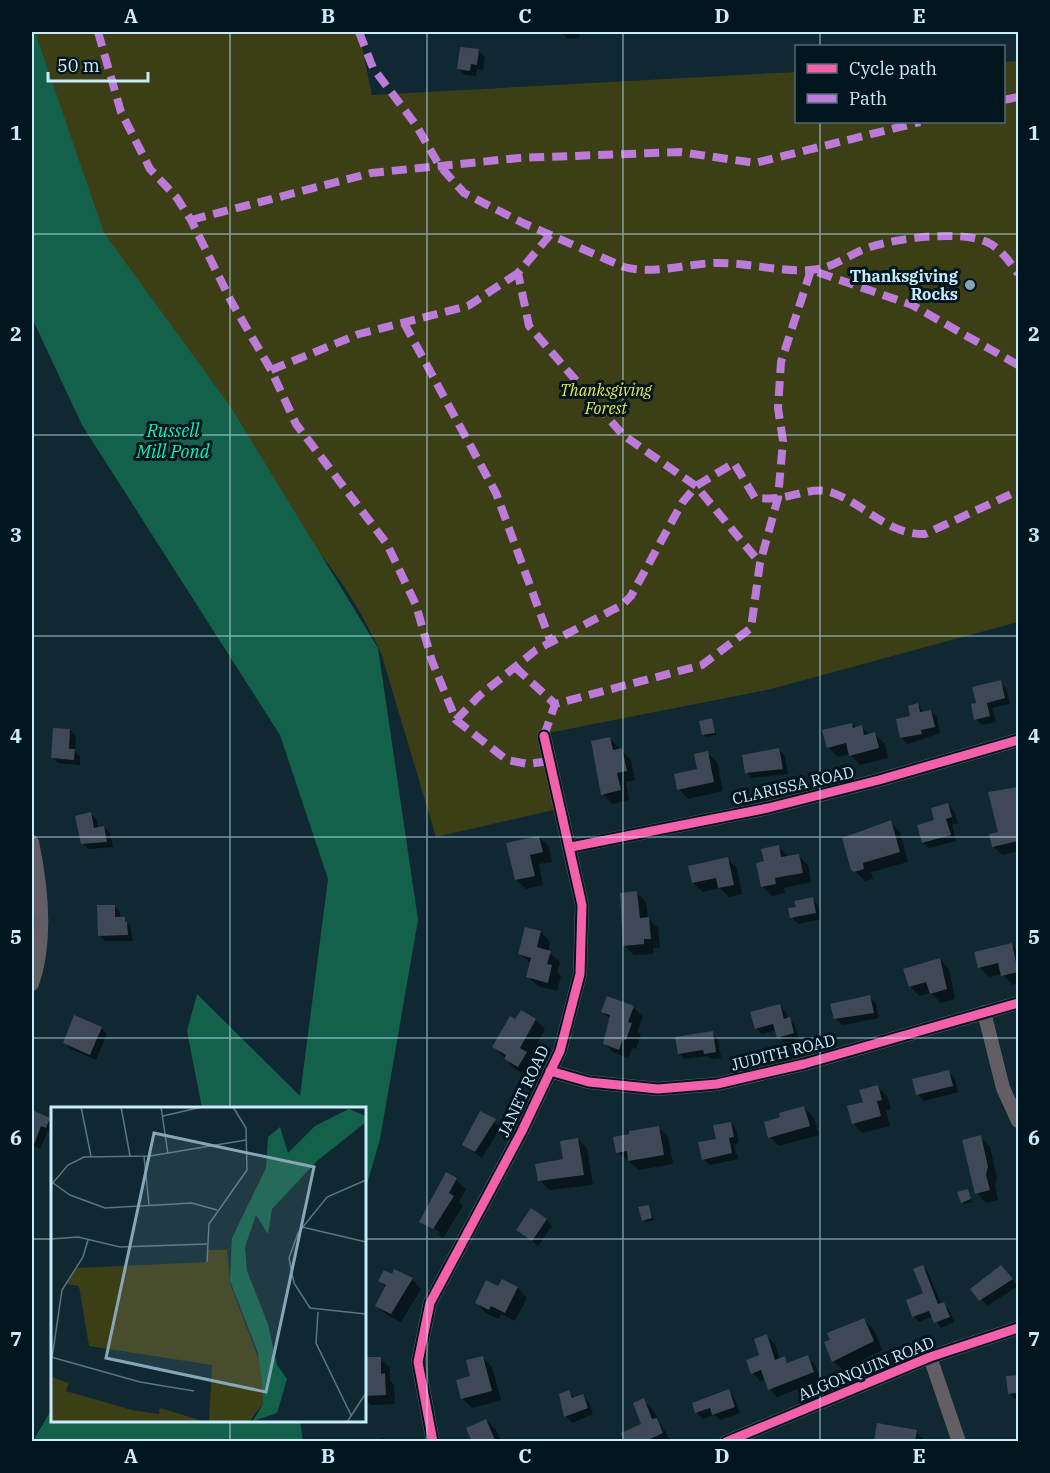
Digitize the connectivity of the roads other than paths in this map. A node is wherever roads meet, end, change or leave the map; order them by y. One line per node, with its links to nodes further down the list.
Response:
1 (544, 736): 4 (street, JANET ROAD)
2 (1018, 740): 4 (street, CLARISSA ROAD)
3 (32, 842): 5 (street)
4 (571, 847): 8 (street, JANET ROAD)
5 (32, 984)
6 (1018, 1003): 7 (street, JUDITH ROAD)
7 (984, 1012): 8 (street, JUDITH ROAD); 9 (street)
8 (550, 1071): 12 (street, JANET ROAD)
9 (1018, 1120)
10 (1018, 1328): 11 (street, ALGONQUIN ROAD)
11 (930, 1357): 13 (street, ALGONQUIN ROAD); 14 (street)
12 (433, 1442)
13 (726, 1442)
14 (959, 1442)

